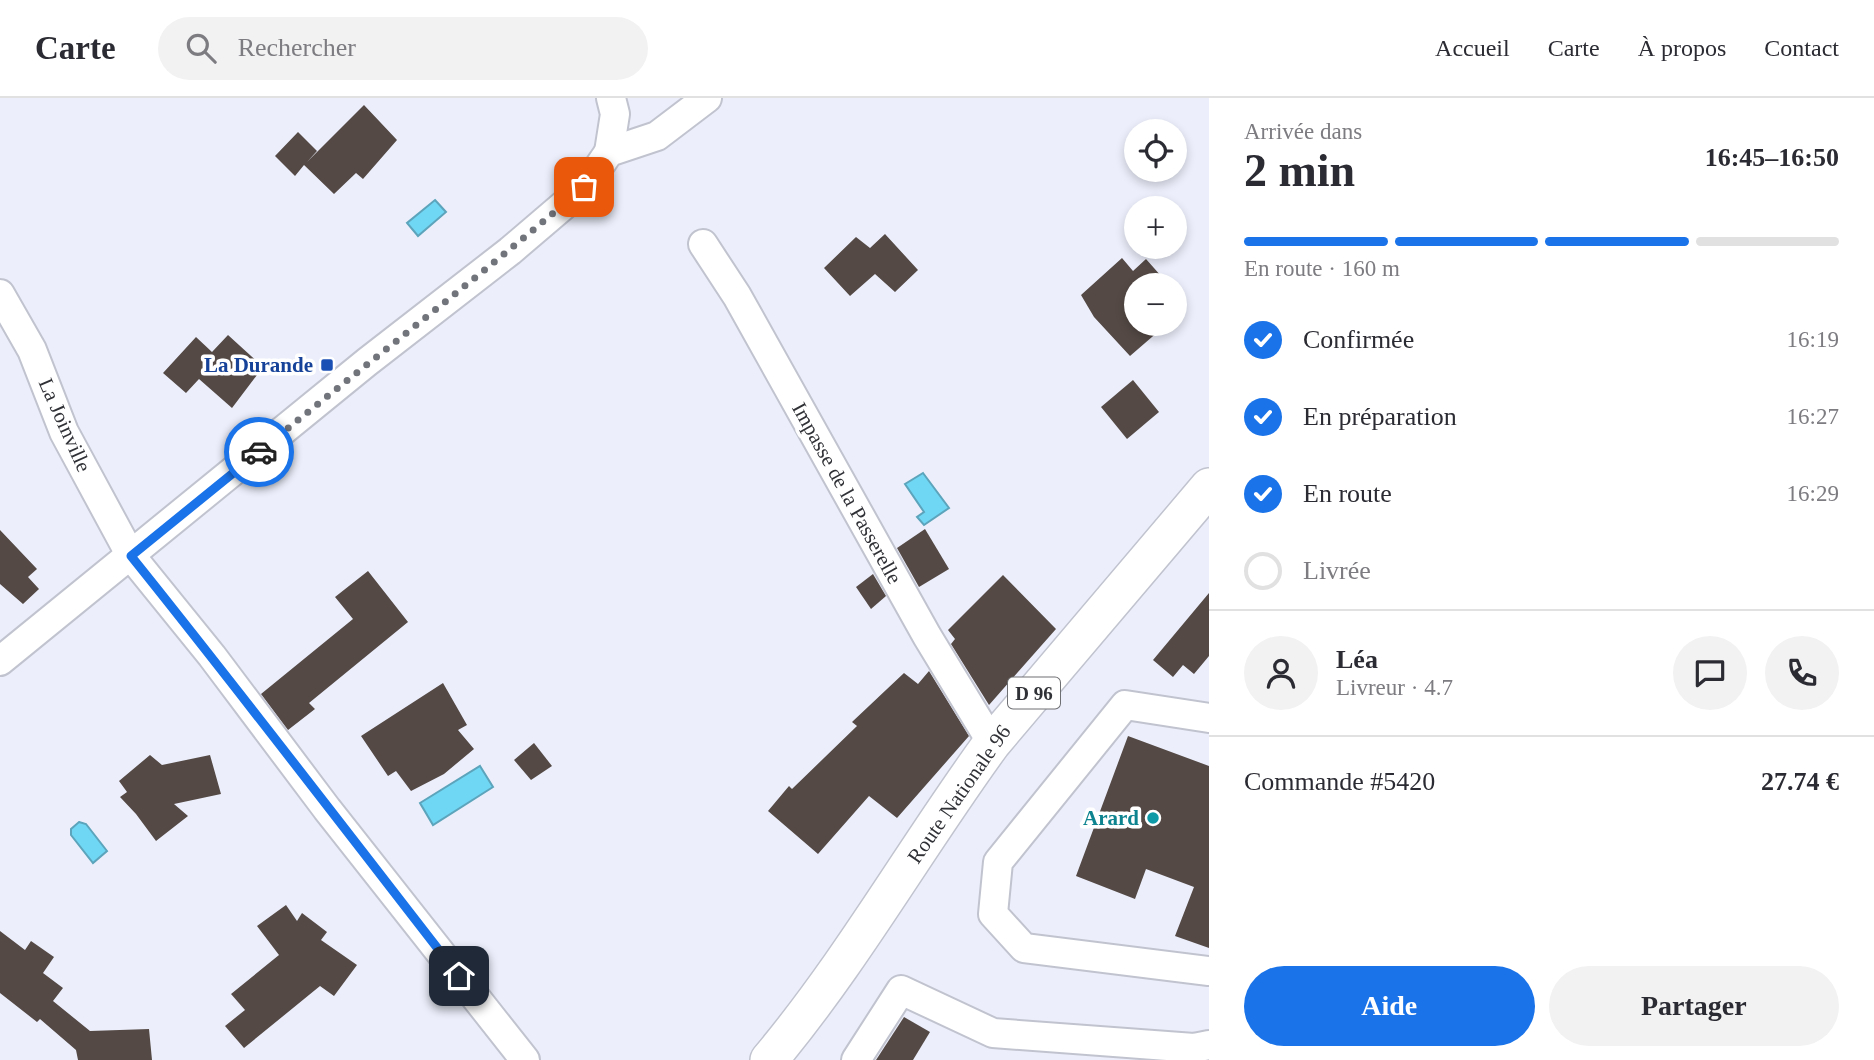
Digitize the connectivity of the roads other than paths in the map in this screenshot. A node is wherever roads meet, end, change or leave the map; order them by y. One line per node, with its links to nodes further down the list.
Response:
1 (611, 98): 3 (street)
2 (707, 98): 3 (street)
3 (609, 152): 7 (street)
4 (703, 244): 10 (street, Impasse de la Passerelle)
5 (0, 294): 7 (street, La Joinville)
6 (1209, 487): 10 (main road, Route Nationale 96 / D 96)
7 (131, 556): 8 (street); 14 (street, La Joinville)
8 (0, 661)
9 (1209, 718): 11 (street)
10 (992, 743): 12 (main road, Route Nationale 96 / D 96)
11 (1209, 971)
12 (830, 982): 15 (main road, D 96); 16 (main road, D 96)
13 (1209, 1045): 17 (street)
14 (525, 1060)
15 (769, 1060)
16 (796, 1060)
17 (856, 1060)

